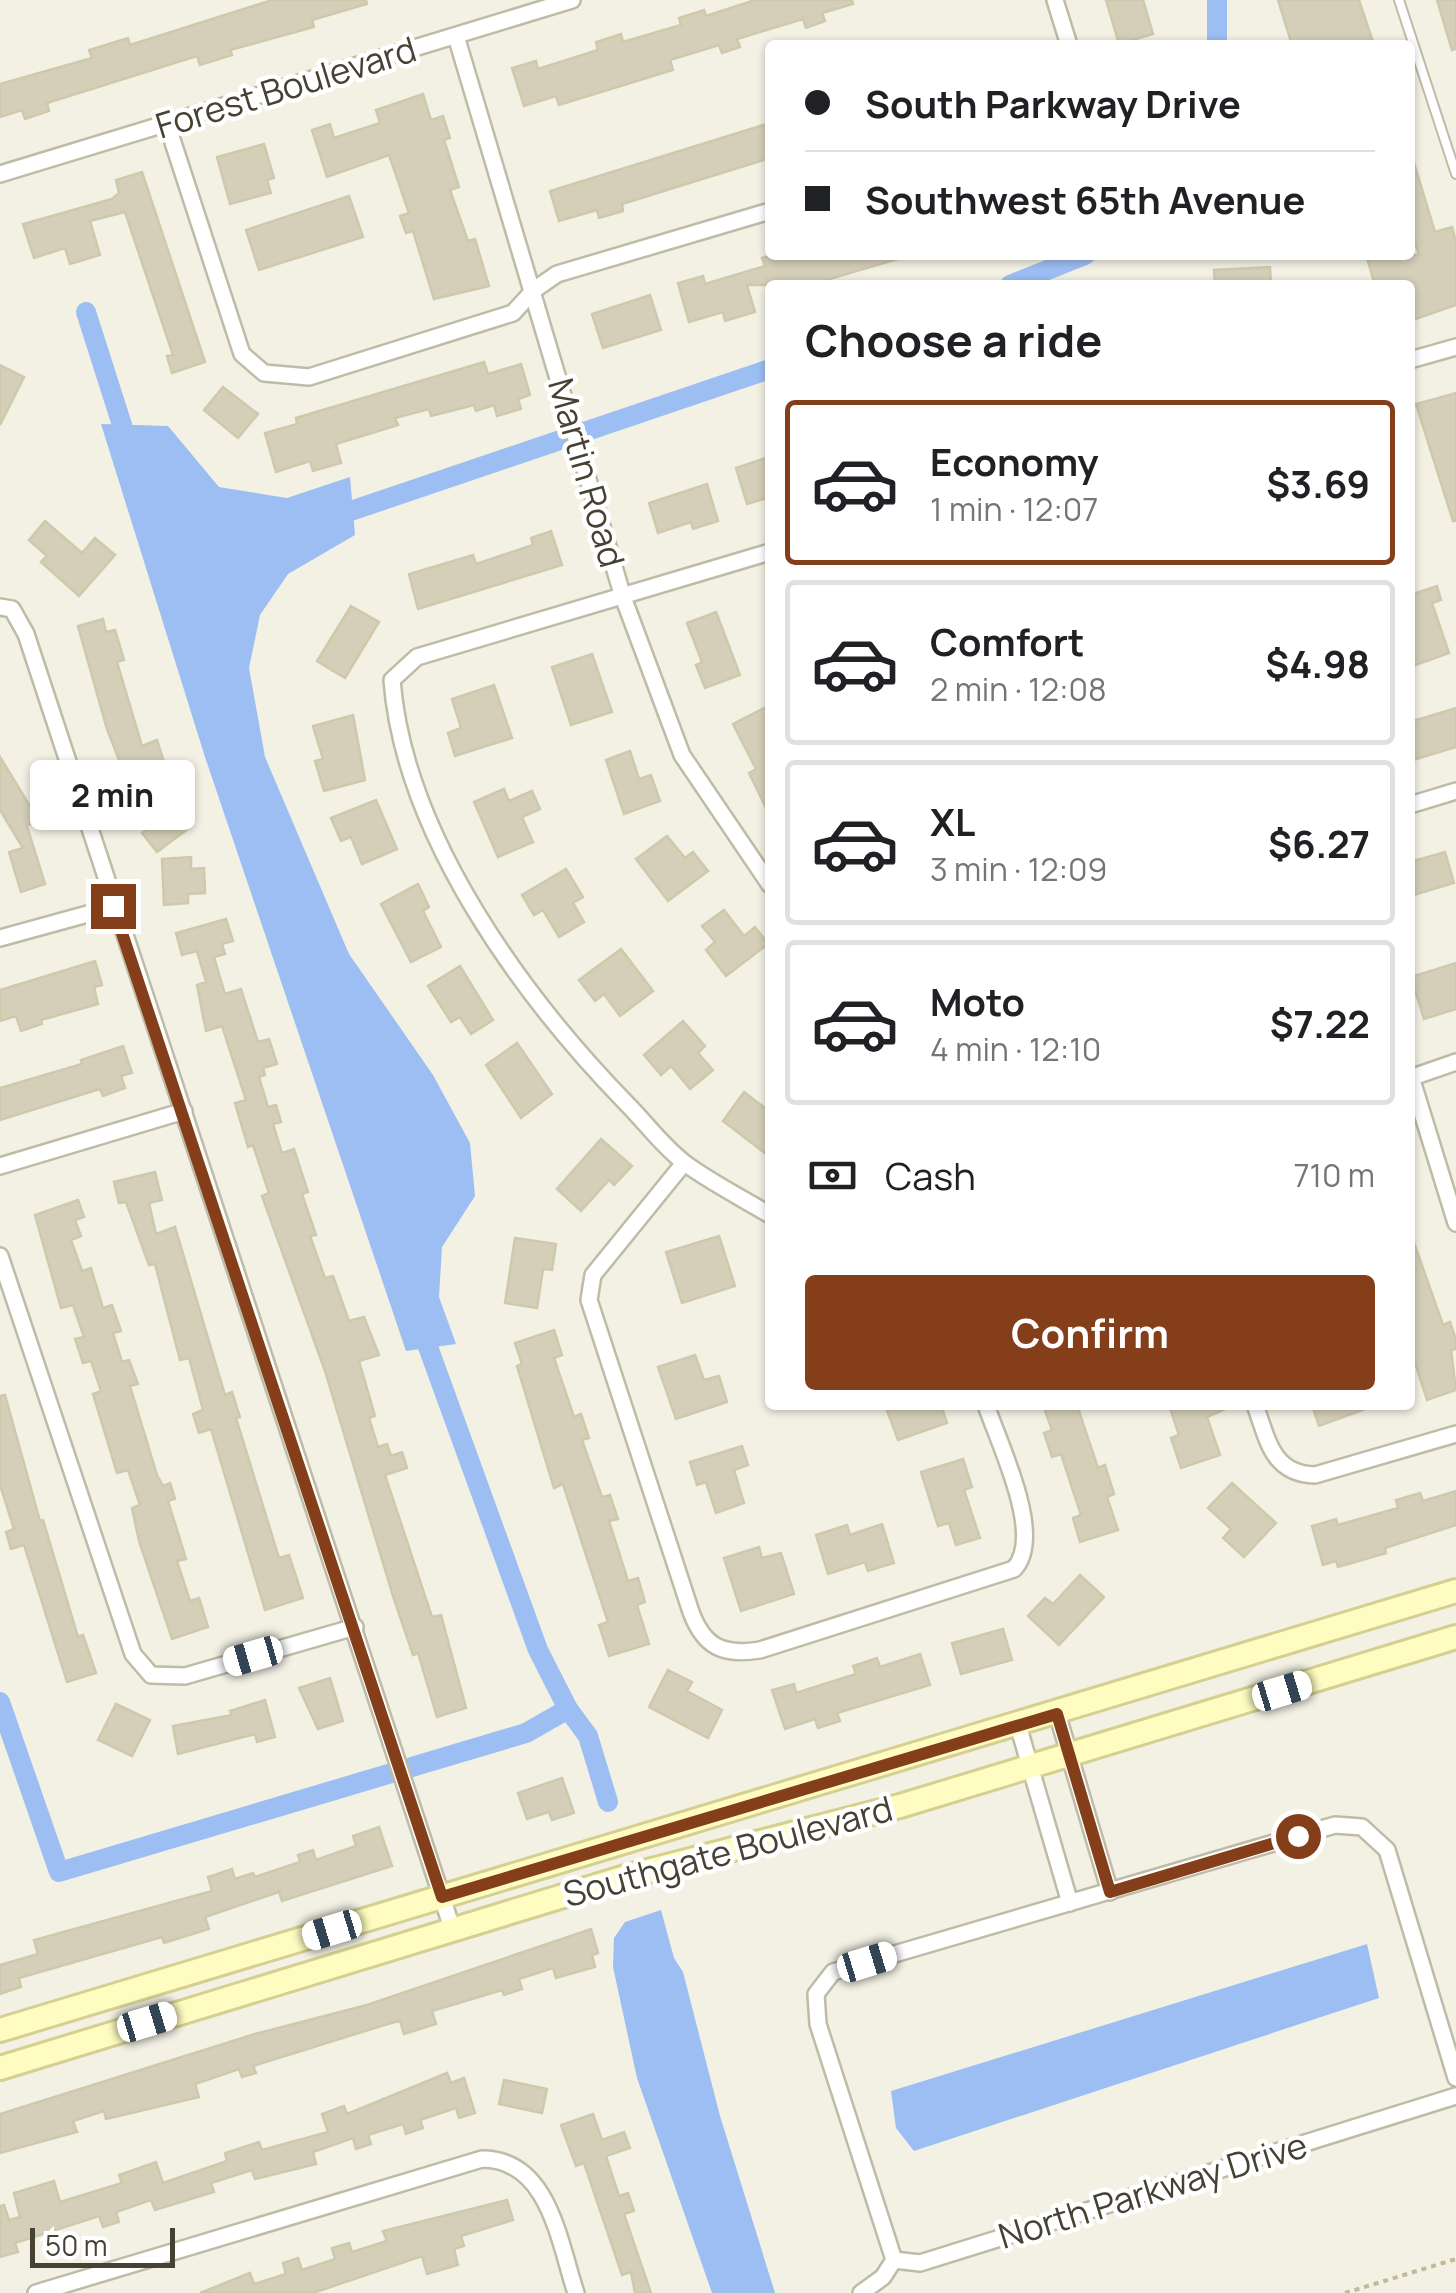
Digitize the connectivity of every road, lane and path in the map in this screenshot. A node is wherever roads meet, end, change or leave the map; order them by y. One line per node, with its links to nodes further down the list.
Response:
1 (572, 0): 4 (street, Forest Boulevard)
2 (1055, 0): 5 (street)
3 (1399, 0): 6 (lane)
4 (456, 36): 8 (street, Forest Boulevard); 12 (street, Martin Road)
5 (1067, 40)
6 (1412, 40)
7 (1415, 49): 10 (lane)
8 (167, 124): 9 (street, Forest Boulevard); 12 (street)
9 (0, 174)
10 (1456, 174)
11 (765, 212): 12 (street)
12 (534, 290): 16 (street, Martin Road)
13 (1456, 347): 14 (street)
14 (1415, 359)
15 (765, 554): 16 (street)
16 (622, 597): 20 (street, Martin Road); 27 (street)
17 (6, 608): 21 (street)
18 (1456, 791): 19 (street)
19 (1415, 803)
20 (765, 878)
21 (113, 906): 22 (street); 26 (street)
22 (0, 938)
23 (1456, 1062): 24 (street)
24 (1415, 1075)
25 (1415, 1093): 30 (street)
26 (184, 1111): 28 (street); 36 (street)
27 (684, 1163): 29 (street); 32 (street)
28 (0, 1166)
29 (765, 1213)
30 (1456, 1223)
31 (0, 1256): 36 (street)
32 (988, 1410)
33 (1257, 1410): 34 (street)
34 (1456, 1434)
35 (1456, 1592): 38 (main road, Southgate Boulevard)
36 (355, 1627): 43 (street)
37 (1456, 1637): 40 (main road, Southgate Boulevard)
38 (1057, 1714): 39 (main road, Southgate Boulevard); 40 (street)
39 (1018, 1725): 41 (street); 43 (main road, Southgate Boulevard)
40 (1072, 1755): 41 (main road, Southgate Boulevard); 42 (street)
41 (1032, 1768): 44 (street); 45 (main road, Southgate Boulevard)
42 (1110, 1892): 44 (street); 48 (street)
43 (442, 1897): 45 (street); 46 (main road, Southgate Boulevard)
44 (1070, 1903): 51 (street)
45 (453, 1930): 47 (main road, Southgate Boulevard)
46 (0, 2030)
47 (0, 2068)
48 (1456, 2078)
49 (1456, 2096): 51 (street, North Parkway Drive)
50 (1456, 2259): 55 (path)
51 (894, 2260): 54 (street)
52 (36, 2293): 53 (street)
53 (576, 2293)
54 (861, 2293)
55 (1344, 2293)

